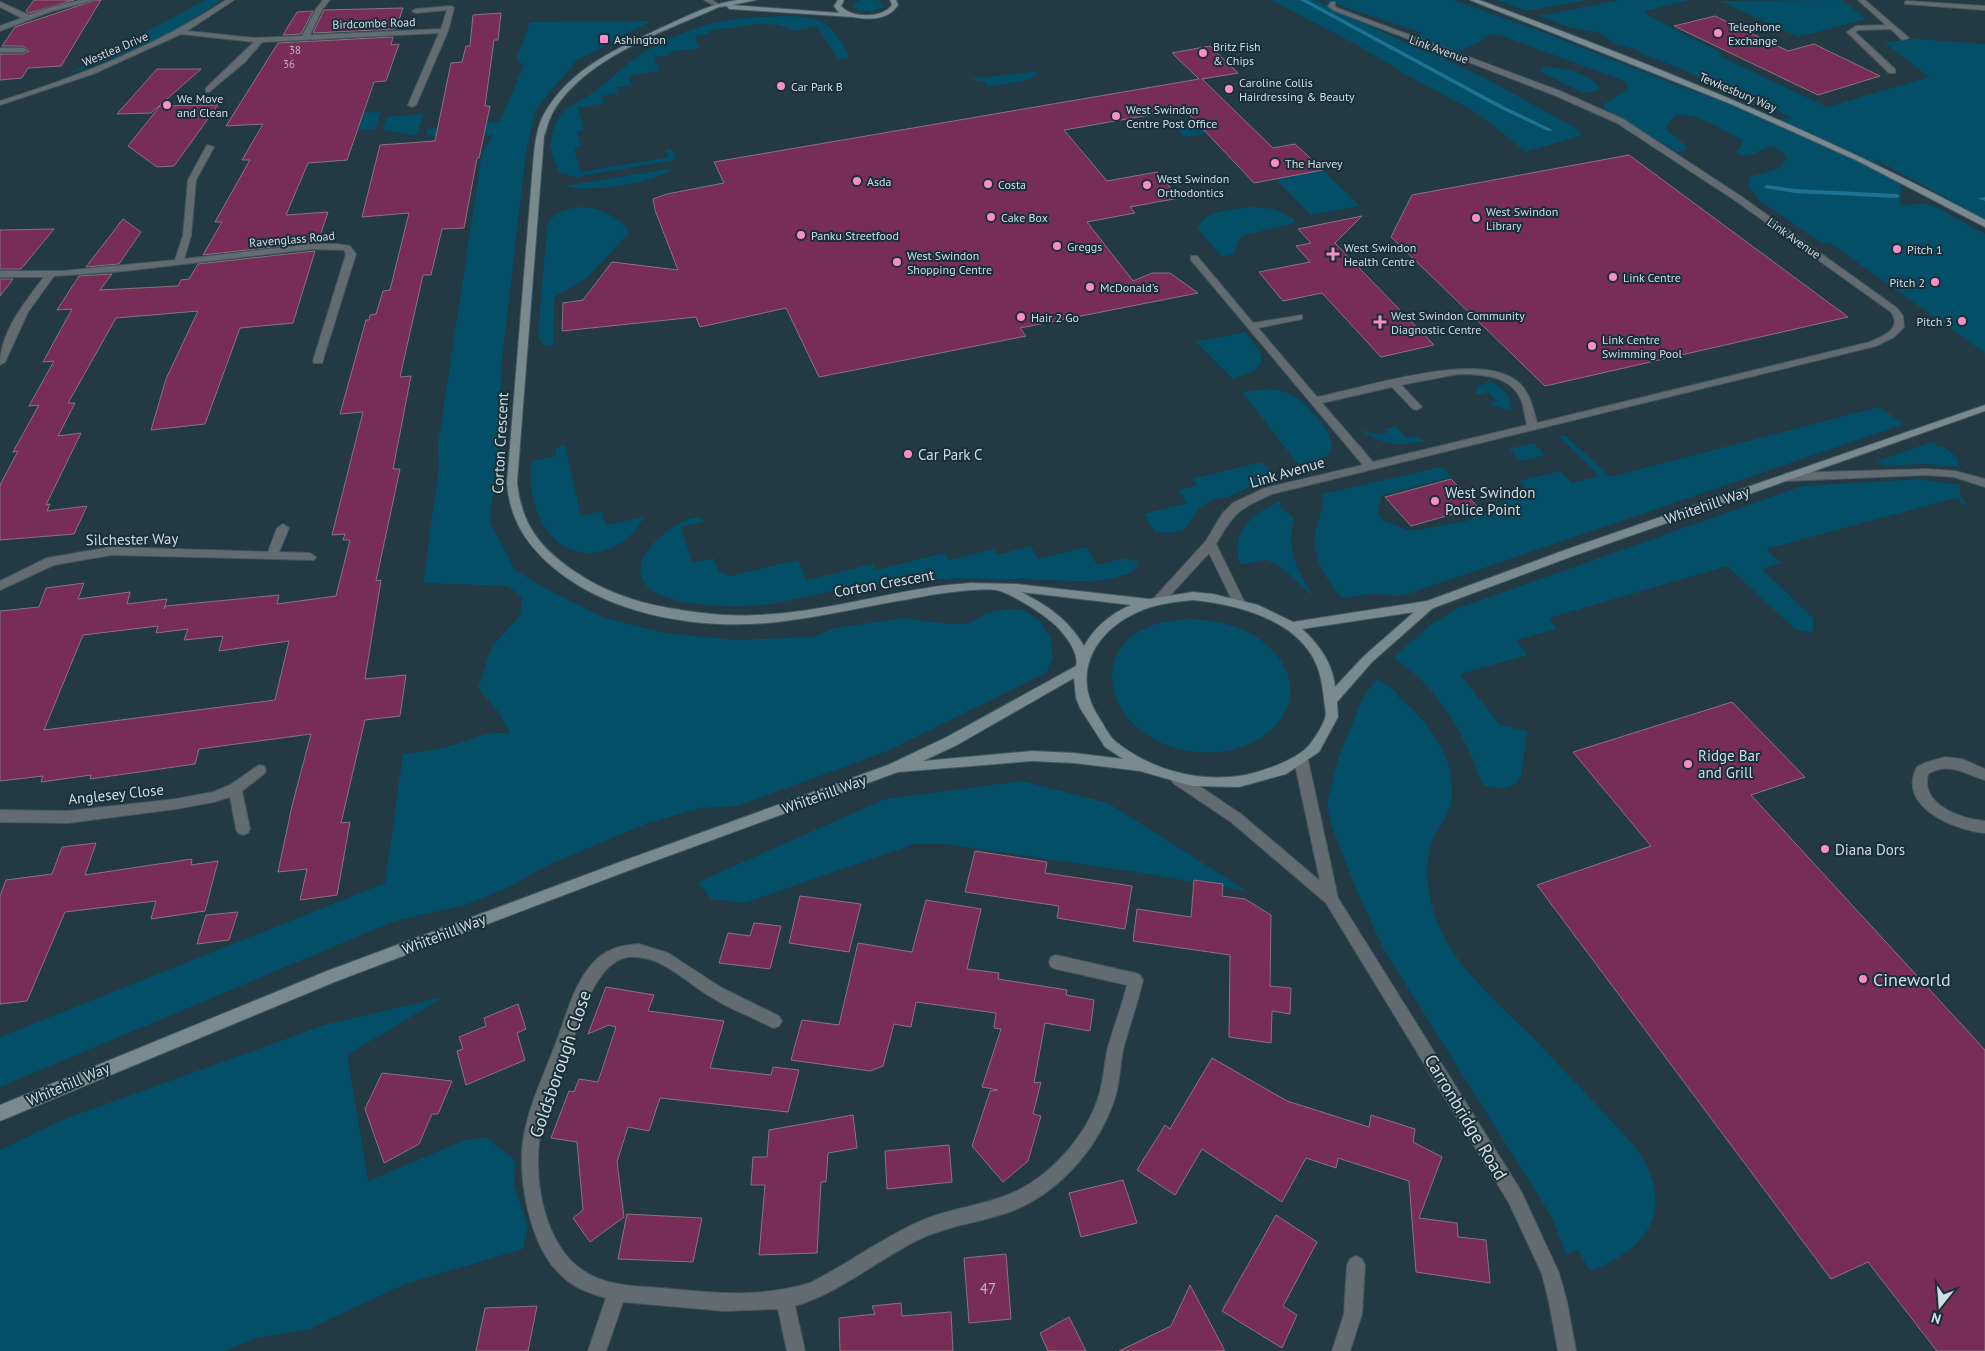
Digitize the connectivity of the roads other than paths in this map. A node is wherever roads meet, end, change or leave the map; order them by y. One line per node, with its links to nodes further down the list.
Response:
1 (5, 0): 12 (street)
2 (91, 0): 18 (street)
3 (231, 0): 22 (street, Westlea Drive)
4 (327, 0): 23 (street, Birdcombe Road)
5 (753, 0): 10 (main road, Corton Crescent)
6 (841, 0): 17 (main road)
7 (892, 0): 17 (main road)
8 (1473, 0): 33 (main road, Tewkesbury Way)
9 (1861, 0): 19 (street)
10 (712, 2): 17 (main road); 55 (main road, Corton Crescent)
11 (1938, 2): 14 (street); 15 (street)
12 (0, 3): 18 (street)
13 (1333, 3): 46 (street, Link Avenue)
14 (1907, 3)
15 (1985, 8)
16 (416, 11): 21 (street, Birdcombe Road)
17 (850, 16)
18 (27, 17): 20 (street)
19 (1893, 28): 24 (street); 28 (street)
20 (0, 29)
21 (444, 31): 23 (street, Birdcombe Road); 31 (street, Birdcombe Road)
22 (181, 32): 25 (street, Birdcombe Road); 30 (street, Westlea Drive)
23 (304, 38): 25 (street, Birdcombe Road)
24 (1905, 38)
25 (260, 40): 29 (street)
26 (0, 50): 27 (street)
27 (23, 50)
28 (1892, 71)
29 (209, 90)
30 (0, 103)
31 (412, 105)
32 (210, 147): 35 (street)
33 (1985, 224)
34 (1194, 258): 39 (street)
35 (179, 262): 37 (street, Ravenglass Road); 40 (street, Ravenglass Road)
36 (0, 274): 37 (street, Ravenglass Road)
37 (50, 275): 41 (street)
38 (1299, 317): 39 (street)
39 (1251, 326): 43 (street)
40 (318, 361)
41 (0, 362)
42 (1394, 384): 43 (street); 44 (street); 46 (street)
43 (1315, 401): 47 (street)
44 (1417, 407)
45 (1985, 408): 48 (main road, Whitehill Way)
46 (1532, 425): 47 (street, Link Avenue)
47 (1369, 465): 51 (street, Link Avenue)
48 (1786, 477): 49 (street); 58 (main road, Whitehill Way)
49 (1985, 483)
50 (283, 528): 52 (street)
51 (1210, 544): 56 (street, Link Avenue); 57 (street)
52 (272, 555): 53 (street, Silchester Way); 54 (street, Silchester Way)
53 (310, 557)
54 (0, 586)
55 (1002, 588): 56 (main road, Corton Crescent); 60 (main road, Corton Crescent)
56 (1154, 601): 57 (main road); 60 (main road)
57 (1239, 602): 59 (main road)
58 (1429, 605): 59 (main road, Whitehill Way); 61 (main road, Whitehill Way)
59 (1290, 627): 61 (main road)
60 (1082, 665): 63 (main road); 64 (main road, Whitehill Way)
61 (1333, 698): 62 (main road)
62 (1301, 760): 67 (main road); 72 (street, Carronbridge Road)
63 (1143, 766): 64 (main road, Whitehill Way); 67 (main road)
64 (893, 769): 75 (main road, Whitehill Way)
65 (259, 770): 68 (street, Anglesey Close)
66 (1985, 775): 70 (street)
67 (1178, 779): 72 (street, Carronbridge Road)
68 (235, 789): 69 (street, Anglesey Close); 71 (street)
69 (0, 816)
70 (1985, 827)
71 (242, 829)
72 (1331, 899): 82 (street, Carronbridge Road)
73 (1056, 962): 78 (street, Goldsborough Close)
74 (774, 1021): 77 (street, Goldsborough Close)
75 (0, 1113)
76 (1356, 1265): 81 (street)
77 (617, 1293): 78 (street, Goldsborough Close); 79 (street)
78 (785, 1298): 80 (street)
79 (596, 1351)
80 (796, 1351)
81 (1341, 1351)
82 (1567, 1351)

